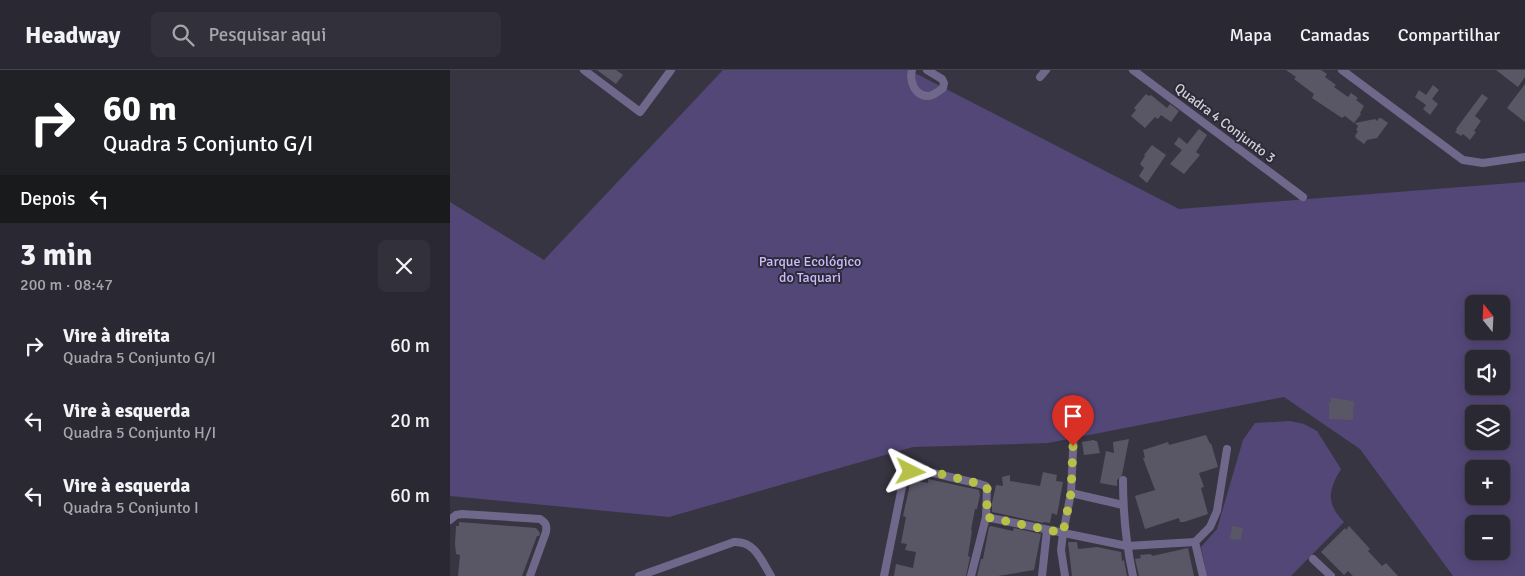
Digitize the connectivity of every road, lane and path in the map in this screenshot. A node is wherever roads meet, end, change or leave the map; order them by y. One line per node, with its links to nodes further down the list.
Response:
1 (584, 70): 2 (street)
2 (671, 70)
3 (912, 70): 4 (street)
4 (928, 70)
5 (1046, 70): 8 (street)
6 (1133, 70): 10 (street, Quadra 4 Conjunto 3)
7 (1342, 70): 9 (street)
8 (1040, 77)
9 (1525, 157)
10 (1303, 197)
11 (1074, 430): 14 (street)
12 (1227, 449): 20 (street)
13 (1123, 480): 15 (street)
14 (1071, 493): 15 (street); 19 (street)
15 (1123, 504): 21 (street)
16 (986, 517): 18 (street); 26 (street); 27 (street)
17 (450, 520): 23 (street)
18 (1047, 530): 19 (street); 28 (street)
19 (1063, 533): 21 (street); 29 (street)
20 (1195, 542): 21 (street); 31 (street)
21 (1126, 546): 30 (street)
22 (1313, 559): 32 (street)
23 (530, 576)
24 (639, 576): 25 (street)
25 (771, 576)
26 (884, 576)
27 (971, 576)
28 (1042, 576)
29 (1066, 576)
30 (1134, 576)
31 (1203, 576)
32 (1331, 576)

